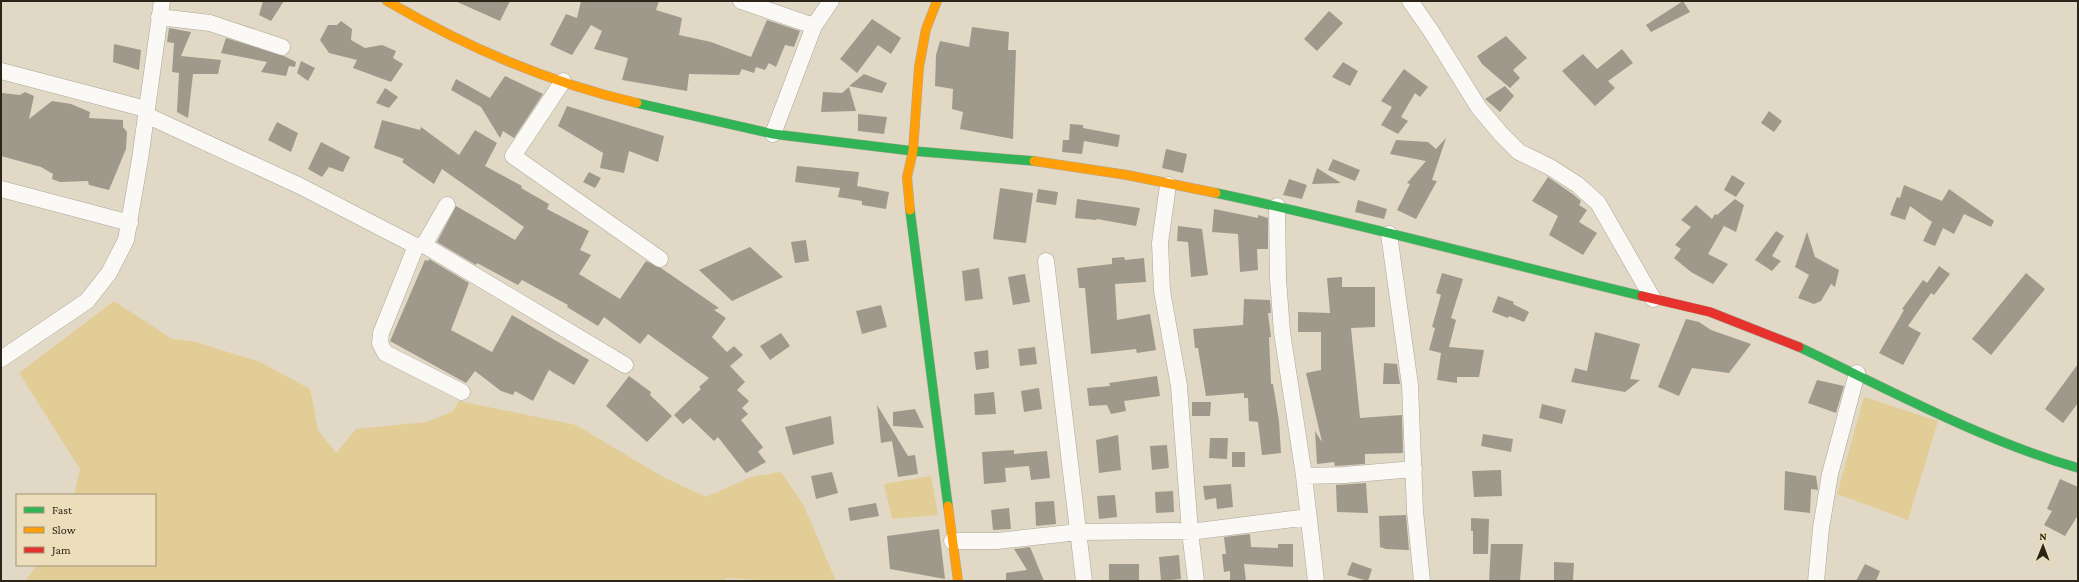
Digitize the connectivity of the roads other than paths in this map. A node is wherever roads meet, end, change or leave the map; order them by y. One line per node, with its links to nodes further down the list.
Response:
1 (387, 1): 10 (main road)
2 (741, 1): 7 (street)
3 (831, 1): 7 (street)
4 (937, 1): 13 (main road)
5 (1410, 1): 23 (street)
6 (160, 9): 8 (street); 11 (street)
7 (814, 26): 12 (street)
8 (282, 47)
9 (1, 70): 11 (street)
10 (563, 81): 12 (main road); 21 (street)
11 (146, 112): 18 (street); 20 (street)
12 (773, 134): 13 (main road)
13 (913, 152): 14 (main road); 34 (main road)
14 (1168, 185): 17 (main road); 33 (street)
15 (1, 188): 18 (street)
16 (447, 205): 20 (street)
17 (1277, 206): 19 (main road); 30 (street)
18 (130, 223): 24 (street)
19 (1389, 234): 23 (main road); 29 (street)
20 (420, 246): 25 (street); 27 (street)
21 (660, 259)
22 (1046, 261): 32 (street)
23 (1653, 299): 26 (main road)
24 (1, 359)
25 (625, 364)
26 (1857, 373): 28 (main road); 40 (street)
27 (462, 392)
28 (2078, 468)
29 (1414, 469): 30 (street); 39 (street)
30 (1304, 476): 31 (street)
31 (1309, 517): 33 (street); 38 (street)
32 (1079, 532): 33 (street); 34 (street); 36 (street)
33 (1190, 532): 37 (street)
34 (952, 541): 35 (main road)
35 (958, 581)
36 (1084, 581)
37 (1196, 581)
38 (1316, 581)
39 (1422, 581)
40 (1816, 581)

